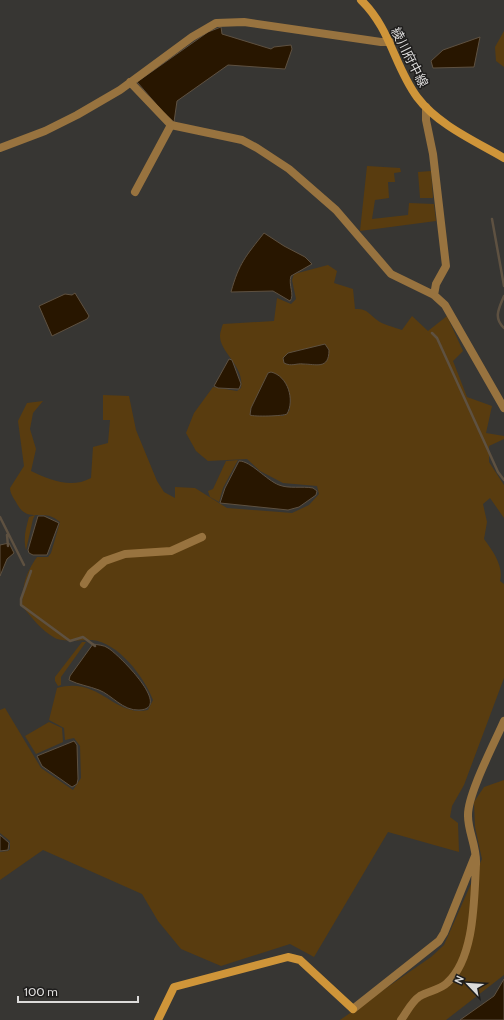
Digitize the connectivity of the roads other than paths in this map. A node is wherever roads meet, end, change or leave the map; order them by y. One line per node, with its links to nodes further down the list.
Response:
1 (361, 0): 2 (street, 綾川府中線)
2 (390, 42): 3 (street); 4 (street, 綾川府中線)
3 (130, 82): 5 (street); 6 (street)
4 (426, 107): 7 (street, 綾川府中線); 9 (street)
5 (171, 125): 8 (street); 9 (street)
6 (0, 148)
7 (504, 158)
8 (136, 192)
9 (434, 295): 10 (street)
10 (504, 408)
11 (202, 537): 12 (street)
12 (84, 584)
13 (504, 721): 14 (street)
14 (476, 854): 15 (street); 16 (street)
15 (158, 1020)
16 (401, 1020)

